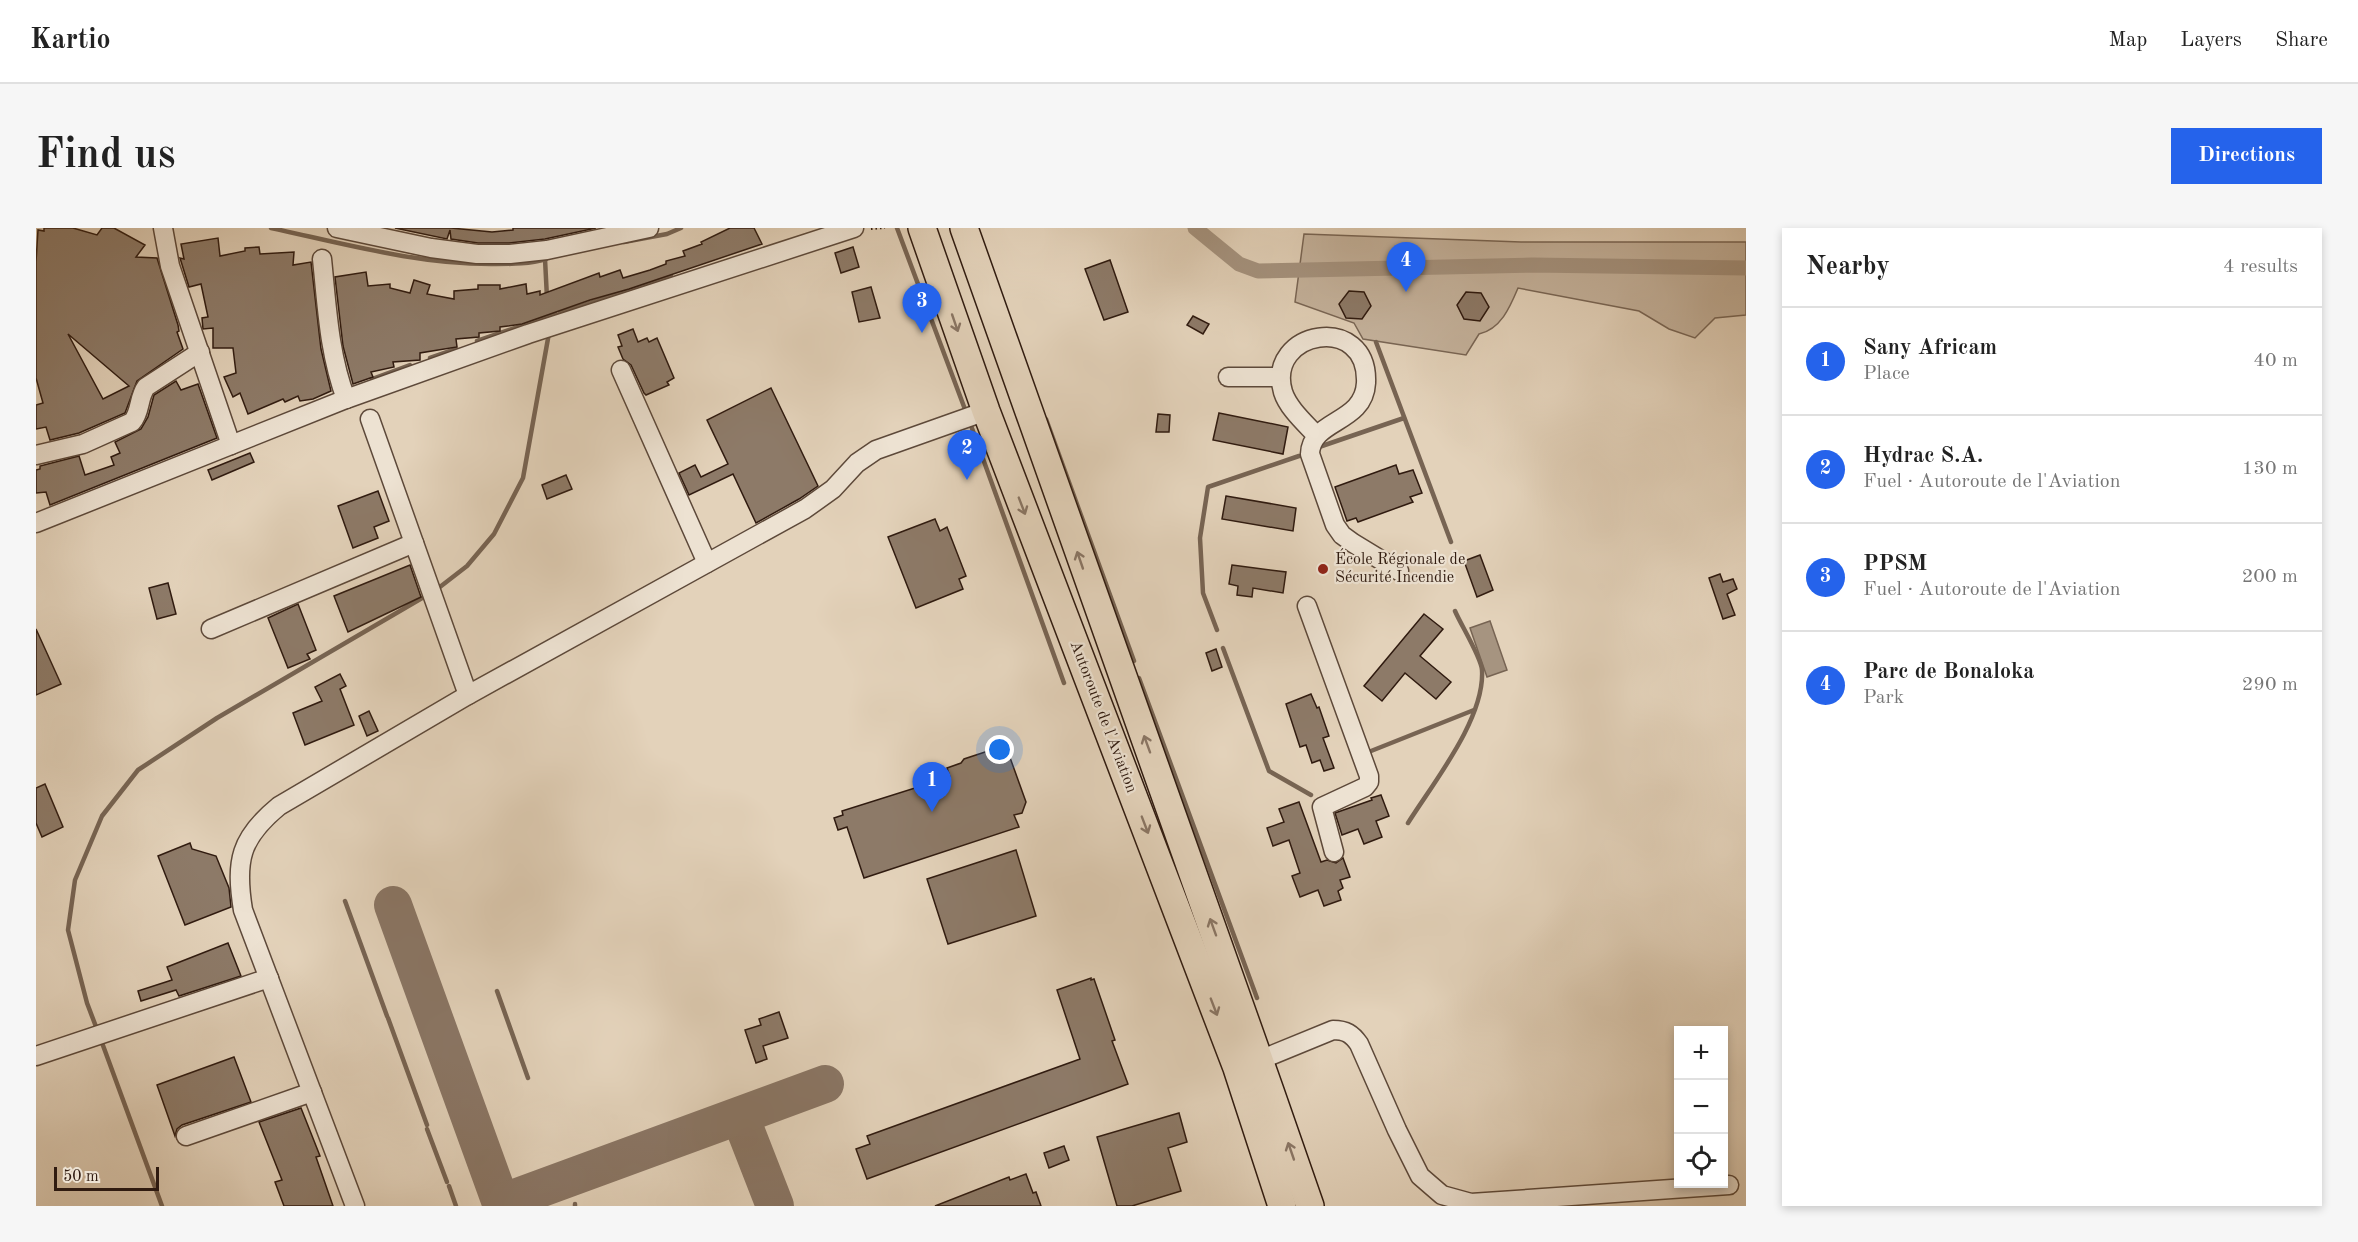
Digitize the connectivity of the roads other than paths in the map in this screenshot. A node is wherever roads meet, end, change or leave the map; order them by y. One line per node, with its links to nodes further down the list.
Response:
1 (163, 228): 8 (street)
2 (337, 228): 3 (street)
3 (649, 228)
4 (854, 228): 12 (street)
5 (922, 228): 13 (highway, Autoroute de l'Aviation, one-way to 13)
6 (964, 228): 28 (highway, Autoroute de l'Aviation, one-way to 6)
7 (322, 259): 12 (street)
8 (200, 352): 16 (street); 17 (street)
9 (621, 370): 20 (street)
10 (1228, 377): 11 (street)
11 (1280, 377): 15 (street); 15 (street)
12 (346, 399): 16 (street)
13 (986, 411): 20 (street); 28 (highway, Autoroute de l'Aviation, one-way to 28)
14 (370, 419): 19 (street)
15 (1316, 435): 21 (street)
16 (231, 445): 18 (street)
17 (36, 455)
18 (36, 523)
19 (414, 543): 23 (street); 24 (street)
20 (707, 563): 24 (street)
21 (1399, 571)
22 (1307, 606): 25 (street)
23 (211, 629)
24 (468, 695): 26 (street)
25 (1334, 852)
26 (269, 978): 27 (street); 29 (street)
27 (36, 1056)
28 (1249, 1064): 31 (street); 33 (highway, Autoroute de l'Aviation); 34 (highway, Autoroute de l'Aviation, one-way to 28)
29 (312, 1092): 30 (street); 32 (street)
30 (186, 1136)
31 (1729, 1185)
32 (356, 1206)
33 (1282, 1206)
34 (1310, 1206)

